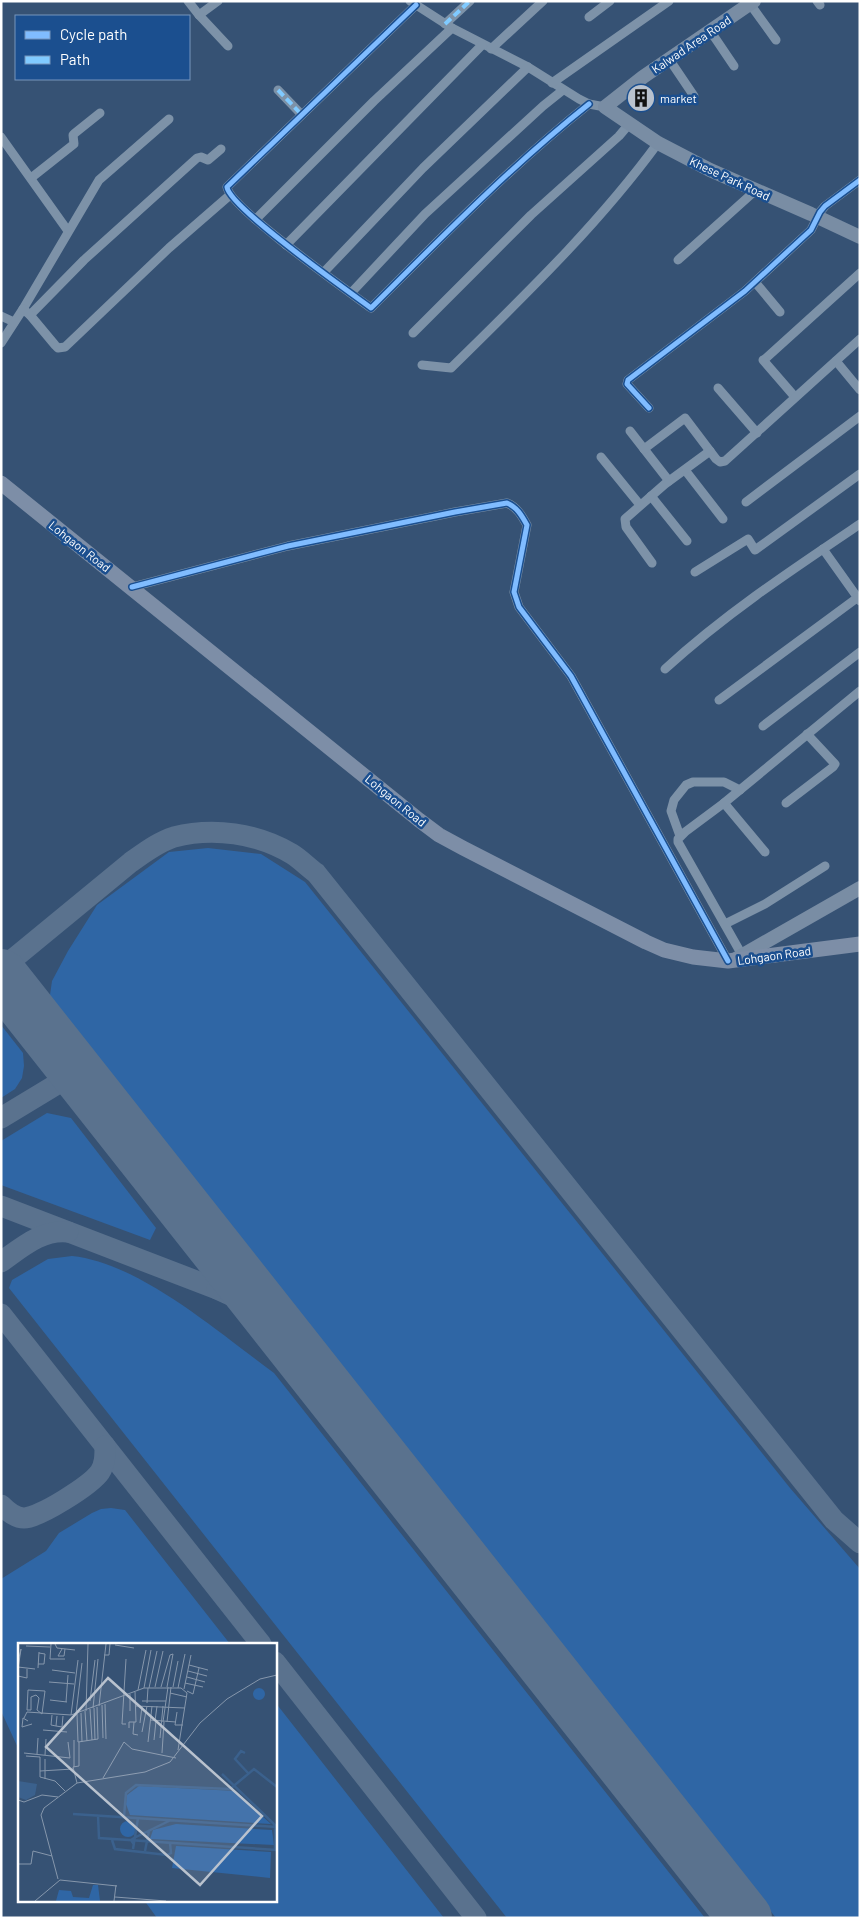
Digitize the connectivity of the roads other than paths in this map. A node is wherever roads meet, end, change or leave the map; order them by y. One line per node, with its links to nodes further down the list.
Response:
1 (188, 1): 9 (street)
2 (218, 1): 9 (street)
3 (470, 1): 11 (street)
4 (543, 1): 15 (street)
5 (610, 1): 10 (street)
6 (670, 1): 19 (street)
7 (413, 3): 11 (street); 26 (street)
8 (752, 3): 12 (street, Kalwad Area Road); 13 (street)
9 (199, 15): 14 (street)
10 (589, 17)
11 (448, 26): 15 (street); 36 (street)
12 (711, 32): 16 (street, Kalwad Area Road); 17 (street)
13 (776, 40)
14 (228, 46)
15 (486, 47): 18 (street); 40 (street)
16 (669, 59): 22 (street); 24 (street, Kalwad Area Road)
17 (734, 66)
18 (528, 67): 19 (street); 42 (street)
19 (552, 83): 21 (street)
20 (278, 90): 26 (street)
21 (563, 90): 23 (street); 45 (street)
22 (694, 96)
23 (589, 104): 24 (street); 45 (street)
24 (605, 107): 28 (street, Khese Park Road)
25 (100, 113): 32 (street)
26 (301, 114): 35 (street)
27 (169, 119): 38 (street)
28 (630, 123): 30 (street, Khese Park Road); 50 (street)
29 (1, 137): 32 (street)
30 (658, 143): 34 (street, Khese Park Road); 54 (street)
31 (221, 149): 46 (street)
32 (31, 178): 38 (street)
33 (860, 180): 37 (street)
34 (756, 190): 37 (street, Khese Park Road); 41 (street)
35 (230, 195): 36 (street); 46 (street)
36 (255, 218): 40 (street)
37 (818, 218): 39 (street, Khese Park Road); 44 (street)
38 (68, 231): 46 (street)
39 (860, 237)
40 (286, 245): 42 (street)
41 (678, 260)
42 (324, 272): 45 (street)
43 (860, 273): 57 (street)
44 (755, 282): 47 (street); 58 (street)
45 (351, 293)
46 (26, 312): 49 (street)
47 (780, 312)
48 (1, 316): 49 (street)
49 (14, 322): 52 (street)
50 (413, 333)
51 (860, 339): 53 (street)
52 (1, 342)
53 (836, 361): 56 (street); 57 (street)
54 (422, 365)
55 (718, 388): 61 (street)
56 (860, 390)
57 (795, 397): 61 (street)
58 (649, 408)
59 (860, 416): 70 (street)
60 (630, 431): 62 (street)
61 (757, 434): 63 (street)
62 (644, 449): 63 (street); 67 (street)
63 (710, 451): 65 (street)
64 (601, 457): 71 (street)
65 (685, 470): 67 (street); 72 (street)
66 (860, 474): 77 (street)
67 (669, 481): 69 (street)
68 (1, 483): 78 (main road, Lohgaon Road)
69 (652, 496): 71 (street); 74 (street)
70 (746, 502)
71 (640, 505): 76 (street)
72 (723, 519)
73 (860, 524): 75 (street)
74 (687, 541)
75 (823, 549): 79 (street); 81 (street)
76 (652, 563)
77 (695, 572)
78 (132, 587): 95 (main road, Lohgaon Road); 95 (street)
79 (857, 594): 83 (street)
80 (860, 652): 84 (street)
81 (666, 669)
82 (860, 691): 85 (street)
83 (719, 700)
84 (764, 726)
85 (808, 734): 86 (street); 87 (street)
86 (740, 790): 88 (street); 89 (street)
87 (786, 803)
88 (724, 804): 89 (street); 90 (street)
89 (680, 836): 93 (street)
90 (765, 852)
91 (825, 866): 93 (street)
92 (860, 888): 95 (street)
93 (725, 924): 95 (street)
94 (860, 944): 95 (main road, Lohgaon Road)
95 (734, 959)

